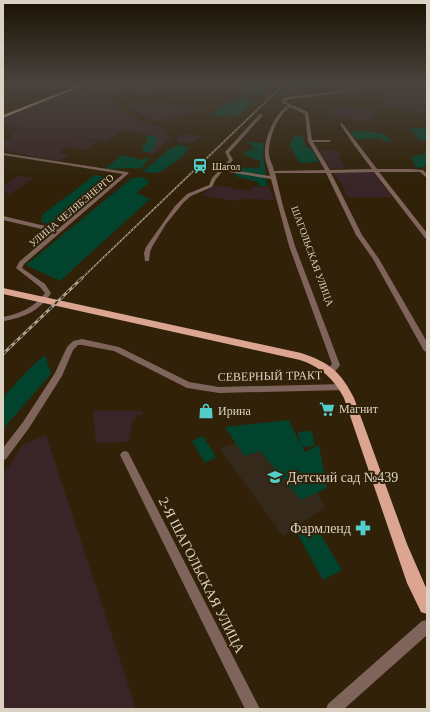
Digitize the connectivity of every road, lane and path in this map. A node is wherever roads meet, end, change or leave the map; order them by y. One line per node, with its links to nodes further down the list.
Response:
1 (260, 116): 8 (street)
2 (279, 116): 11 (street, ШАГОЛЬСКАЯ УЛИЦА)
3 (307, 116): 5 (street)
4 (342, 124): 9 (street)
5 (310, 141): 6 (street); 10 (street)
6 (329, 141)
7 (3, 154): 14 (street, УЛИЦА ЧЕЛЯБЭНЕРГО)
8 (223, 170): 11 (street); 16 (street)
9 (375, 170): 10 (street); 12 (street); 15 (street)
10 (328, 171): 11 (street); 19 (street)
11 (272, 175): 20 (street, ШАГОЛЬСКАЯ УЛИЦА)
12 (427, 177)
13 (3, 218): 14 (street)
14 (59, 230): 18 (street, УЛИЦА ЧЕЛЯБЭНЕРГО)
15 (427, 237)
16 (147, 260)
17 (3, 291): 20 (main road)
18 (3, 319)
19 (427, 349)
20 (330, 371): 21 (main road)
21 (344, 387): 23 (street, СЕВЕРНЫЙ ТРАКТ); 24 (main road)
22 (125, 455): 26 (street, 2-Я ШАГОЛЬСКАЯ УЛИЦА)
23 (3, 456)
24 (427, 605)
25 (427, 626): 27 (street)
26 (253, 709)
27 (333, 709)

